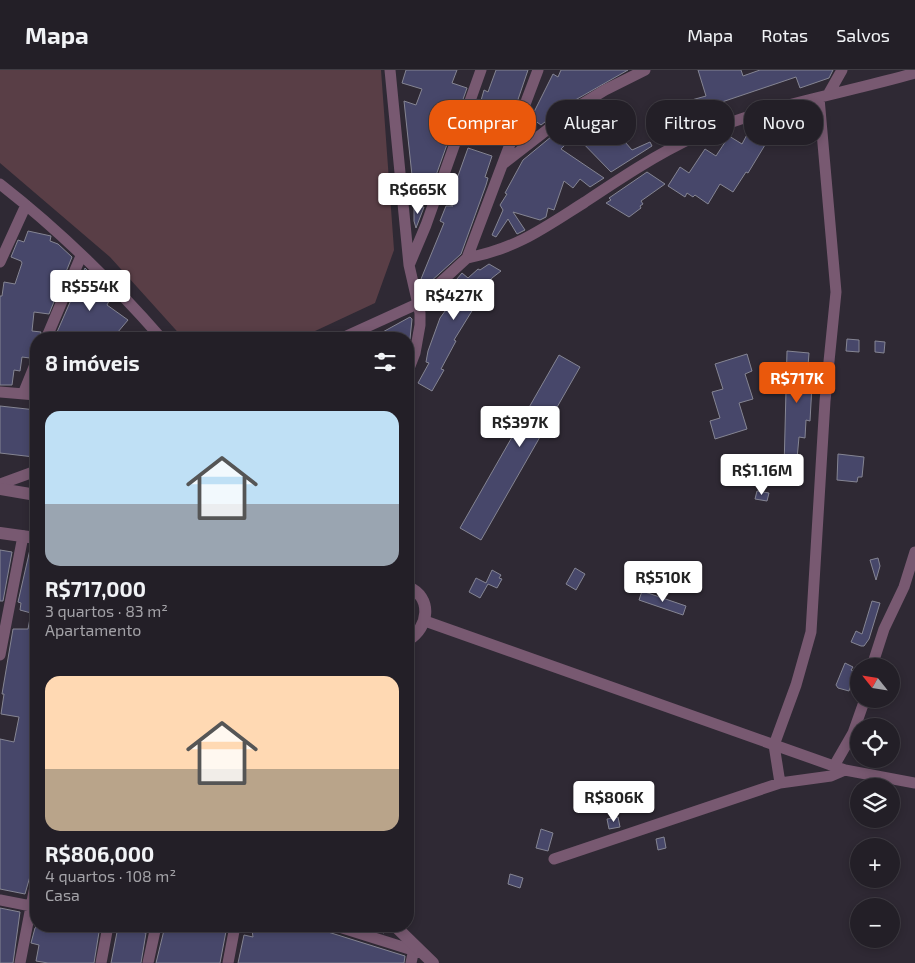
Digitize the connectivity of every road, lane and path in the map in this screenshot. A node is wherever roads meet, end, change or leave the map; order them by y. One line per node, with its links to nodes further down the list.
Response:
1 (390, 70): 14 (street)
2 (481, 70): 14 (street)
3 (538, 70): 8 (street)
4 (645, 70): 8 (street)
5 (842, 70): 7 (street)
6 (915, 73): 7 (street)
7 (824, 96): 12 (street); 37 (street)
8 (503, 164): 12 (street)
9 (0, 184): 10 (street)
10 (26, 205): 11 (street); 13 (street)
11 (81, 256): 16 (street); 17 (street)
12 (466, 258): 15 (street)
13 (0, 262)
14 (409, 265): 15 (street)
15 (417, 304): 18 (street); 19 (street)
16 (49, 332)
17 (156, 332)
18 (355, 332)
19 (414, 356)
20 (30, 377): 22 (street)
21 (0, 392): 22 (street)
22 (23, 394): 23 (street)
23 (30, 395)
24 (30, 474): 25 (street)
25 (2, 488): 26 (street)
26 (30, 493)
27 (0, 533): 28 (street)
28 (23, 536): 29 (street); 34 (street)
29 (30, 537)
30 (915, 552): 35 (street)
31 (414, 591): 32 (street)
32 (425, 621): 33 (street); 37 (street)
33 (414, 635)
34 (0, 655)
35 (875, 658)
36 (862, 708): 38 (street)
37 (774, 745): 38 (street); 40 (street)
38 (834, 766): 39 (street)
39 (845, 770): 40 (street); 41 (street)
40 (780, 783): 42 (street)
41 (915, 783)
42 (554, 859)
43 (0, 900): 44 (street)
44 (30, 905)
45 (30, 922): 53 (street)
46 (107, 932): 54 (street)
47 (155, 932): 55 (street)
48 (234, 932): 56 (street)
49 (356, 932): 51 (street)
50 (401, 932): 52 (street)
51 (414, 949): 52 (street); 57 (street)
52 (430, 959)
53 (20, 963)
54 (101, 963)
55 (148, 963)
56 (228, 963)
57 (410, 963)

